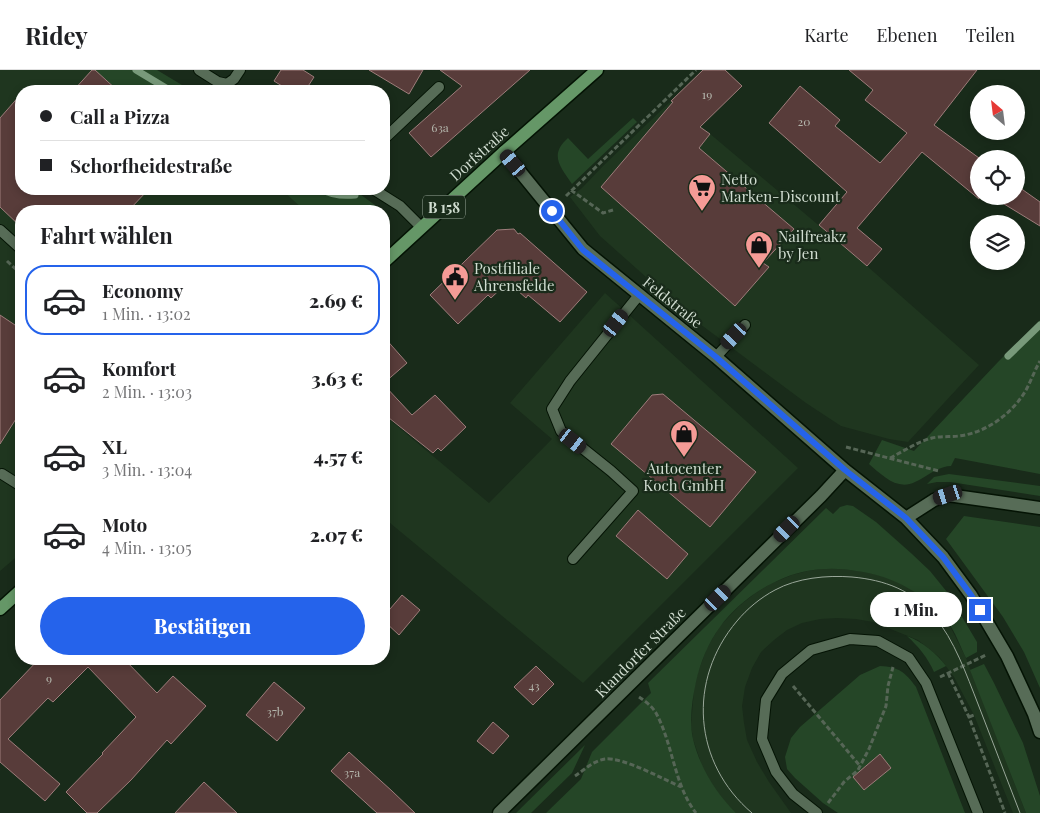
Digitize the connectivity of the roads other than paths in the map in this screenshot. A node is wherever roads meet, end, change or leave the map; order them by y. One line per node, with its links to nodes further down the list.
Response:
1 (199, 70): 4 (lane)
2 (240, 70): 5 (lane)
3 (597, 70): 8 (main road, Dorfstraße / B 158)
4 (224, 85)
5 (230, 85)
6 (439, 86): 7 (lane)
7 (390, 133)
8 (504, 152): 10 (main road, Dorfstraße / B 158); 14 (street, Feldstraße)
9 (383, 195): 10 (lane)
10 (421, 227): 13 (main road, Dorfstraße / B 158)
11 (0, 230): 12 (lane)
12 (15, 244)
13 (390, 256)
14 (639, 295): 16 (street, Feldstraße); 22 (lane)
15 (745, 325): 16 (lane)
16 (716, 357): 17 (street, Feldstraße)
17 (841, 466): 21 (street, Feldstraße); 26 (street, Klandorfer Straße)
18 (2, 474): 19 (lane)
19 (15, 482)
20 (1040, 508): 21 (street)
21 (906, 518): 25 (street, Feldstraße)
22 (573, 559)
23 (15, 595): 24 (main road)
24 (0, 609)
25 (1040, 732)
26 (499, 813)
27 (817, 813): 28 (lane)
28 (978, 813)

